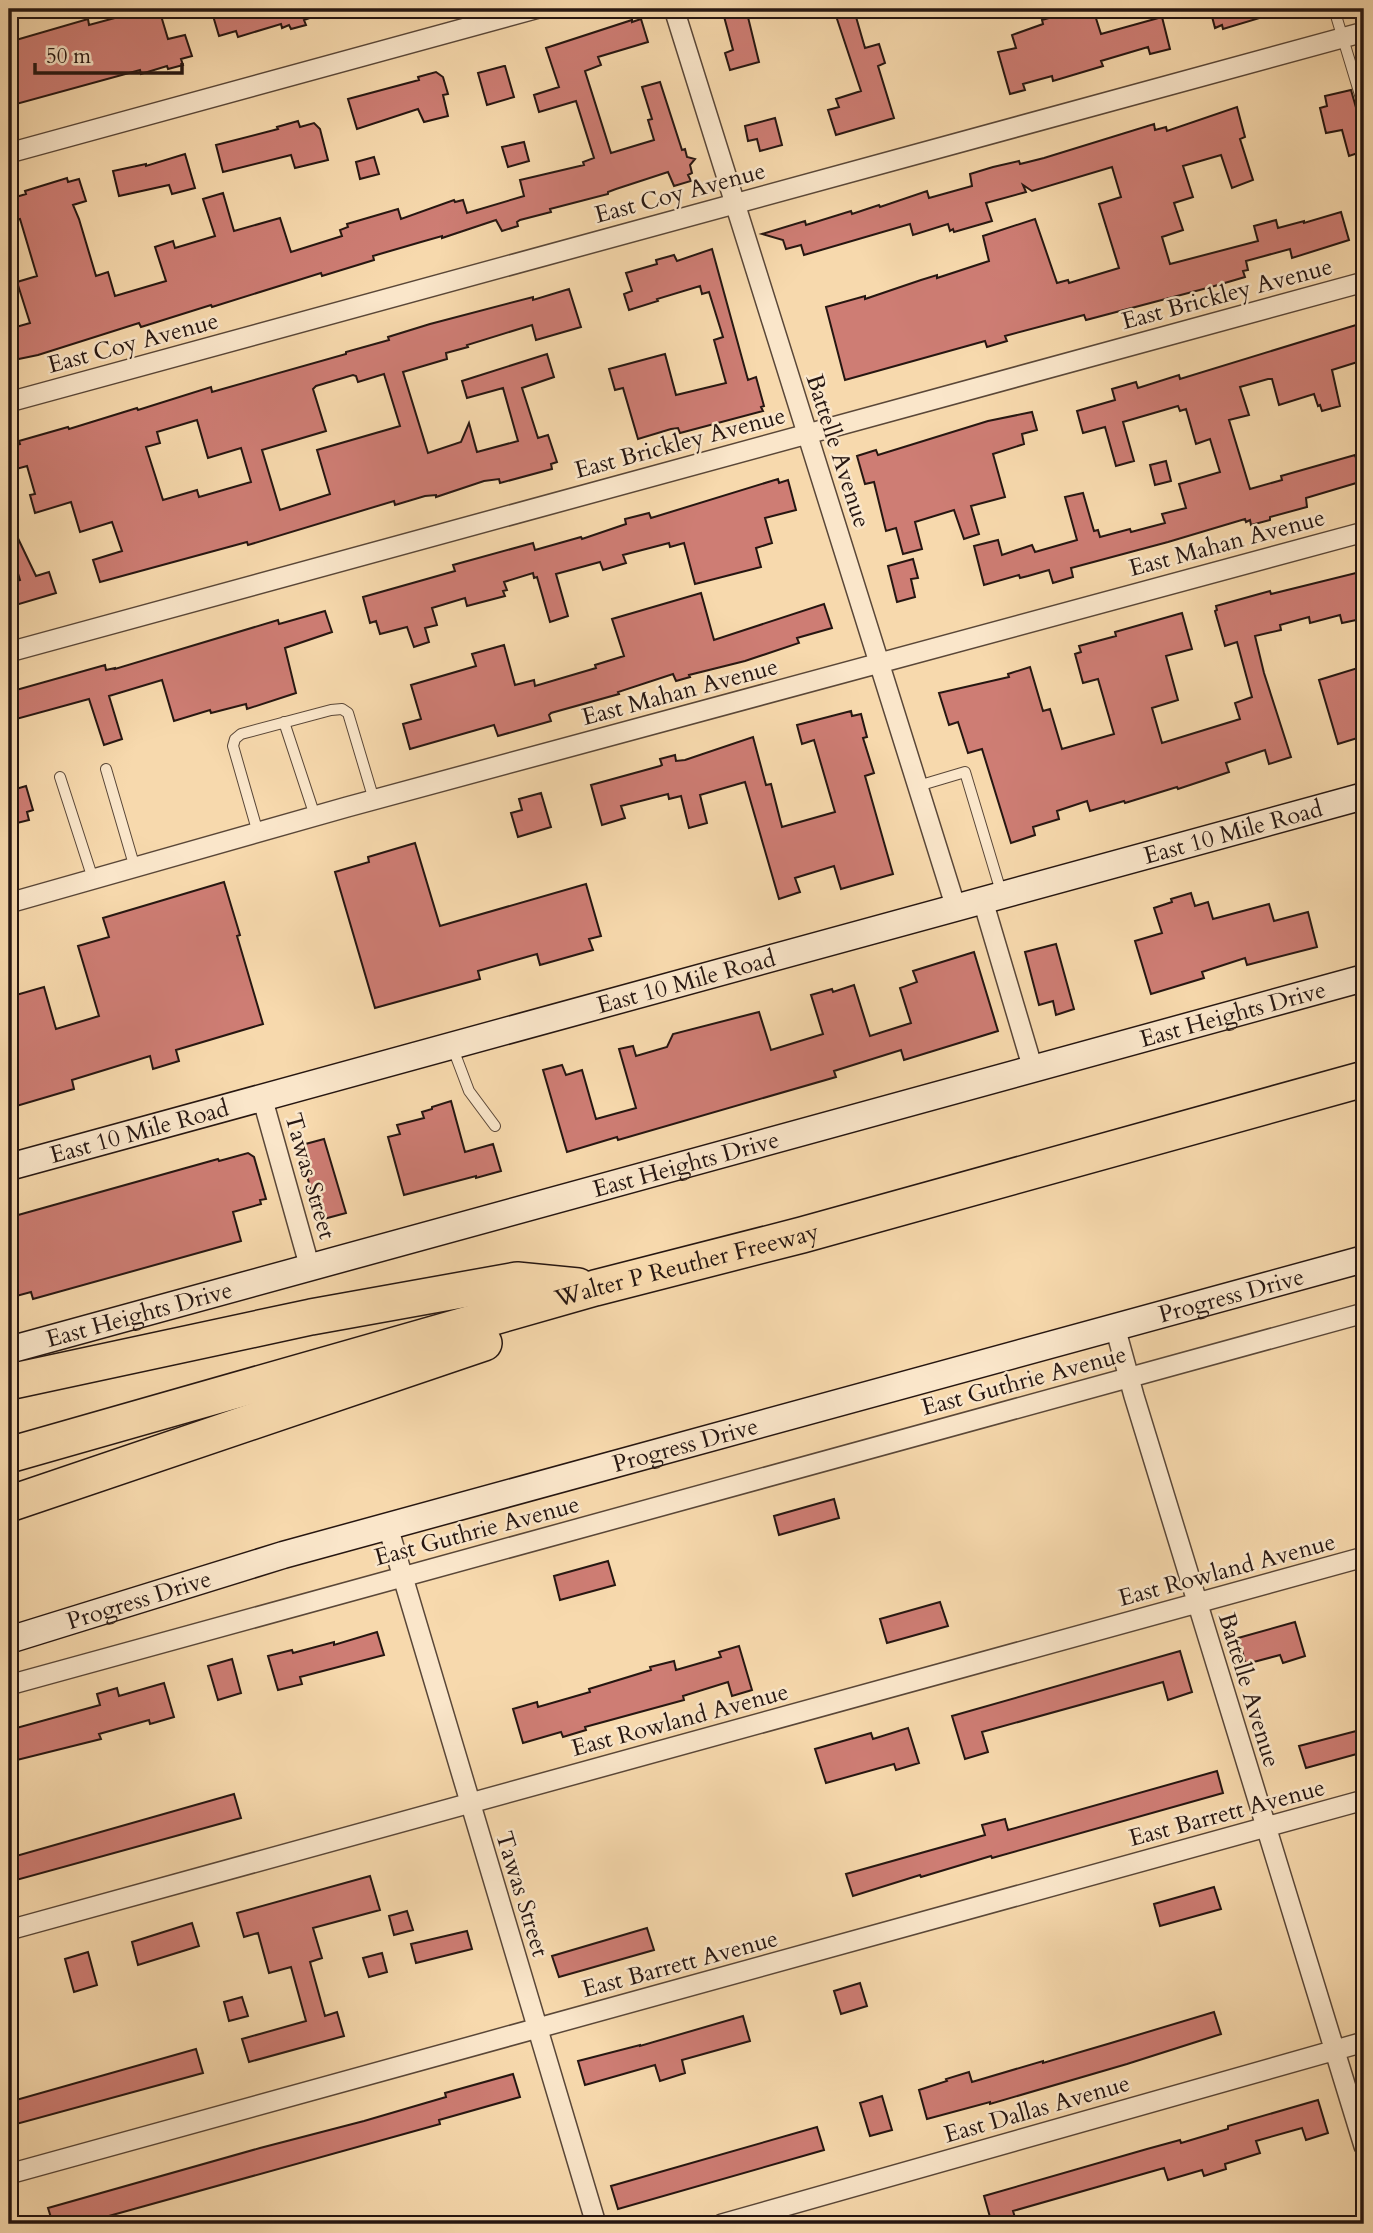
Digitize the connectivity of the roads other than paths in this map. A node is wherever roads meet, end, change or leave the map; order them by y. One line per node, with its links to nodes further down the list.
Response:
1 (535, 9): 7 (street)
2 (674, 9): 8 (street, Battelle Avenue)
3 (1334, 9): 5 (lane)
4 (1364, 32): 5 (street, East Coy Avenue)
5 (1343, 38): 6 (lane); 8 (street, East Coy Avenue)
6 (1364, 108)
7 (9, 153)
8 (735, 203): 10 (street, East Coy Avenue); 11 (street, Battelle Avenue)
9 (1364, 282): 11 (street, East Brickley Avenue)
10 (9, 402)
11 (806, 433): 13 (street, East Brickley Avenue); 14 (street, Battelle Avenue)
12 (1364, 532): 14 (street, East Mahan Avenue)
13 (9, 652)
14 (880, 662): 18 (street, Battelle Avenue); 20 (street, East Mahan Avenue)
15 (284, 722): 20 (lane); 21 (lane); 22 (lane)
16 (106, 769): 23 (lane)
17 (60, 777): 24 (lane)
18 (918, 786): 25 (lane); 27 (street, Battelle Avenue)
19 (1364, 796): 25 (main road, East 10 Mile Road)
20 (374, 800): 21 (street, East Mahan Avenue)
21 (316, 816): 22 (street, East Mahan Avenue)
22 (258, 832): 23 (street, East Mahan Avenue)
23 (135, 868): 24 (street, East Mahan Avenue)
24 (93, 879): 26 (street, East Mahan Avenue)
25 (993, 898): 27 (main road, East 10 Mile Road); 30 (street)
26 (9, 903)
27 (956, 908): 29 (main road, East 10 Mile Road)
28 (1364, 978): 30 (main road, East Heights Drive)
29 (452, 1046): 32 (main road, East 10 Mile Road); 33 (lane)
30 (1033, 1069): 37 (main road, East Heights Drive)
31 (1364, 1079): 35 (highway, Walter P Reuther Freeway)
32 (262, 1097): 34 (main road, East 10 Mile Road); 37 (street, Tawas Street)
33 (495, 1126)
34 (9, 1167)
35 (802, 1235): 38 (highway, Walter P Reuther Freeway); 45 (highway)
36 (1364, 1259): 40 (main road, Progress Drive)
37 (310, 1268): 41 (main road, East Heights Drive)
38 (595, 1288): 43 (highway); 44 (highway, Walter P Reuther Freeway)
39 (1364, 1313): 42 (street, East Guthrie Avenue)
40 (1115, 1327): 42 (street, Battelle Avenue); 46 (main road, Progress Drive)
41 (9, 1350)
42 (1128, 1377): 48 (street, East Guthrie Avenue); 49 (street, Battelle Avenue)
43 (9, 1382)
44 (9, 1455)
45 (9, 1504)
46 (388, 1527): 48 (street, Tawas Street); 50 (main road, Progress Drive)
47 (1364, 1557): 49 (street, East Rowland Avenue)
48 (403, 1577): 51 (street, East Guthrie Avenue); 53 (street, Tawas Street)
49 (1197, 1604): 53 (street, East Rowland Avenue); 54 (street, Battelle Avenue)
50 (9, 1640)
51 (9, 1685)
52 (1364, 1800): 54 (street, East Barrett Avenue)
53 (470, 1803): 55 (street, East Rowland Avenue); 56 (street, Tawas Street)
54 (1266, 1827): 56 (street, East Barrett Avenue); 58 (street, Battelle Avenue)
55 (9, 1930)
56 (537, 2028): 60 (street, East Barrett Avenue); 61 (street, Tawas Street)
57 (1364, 2042): 58 (street, East Dallas Avenue)
58 (1334, 2050): 59 (street, Battelle Avenue); 62 (street, East Dallas Avenue)
59 (1364, 2146)
60 (9, 2174)
61 (596, 2224)
62 (722, 2224)

